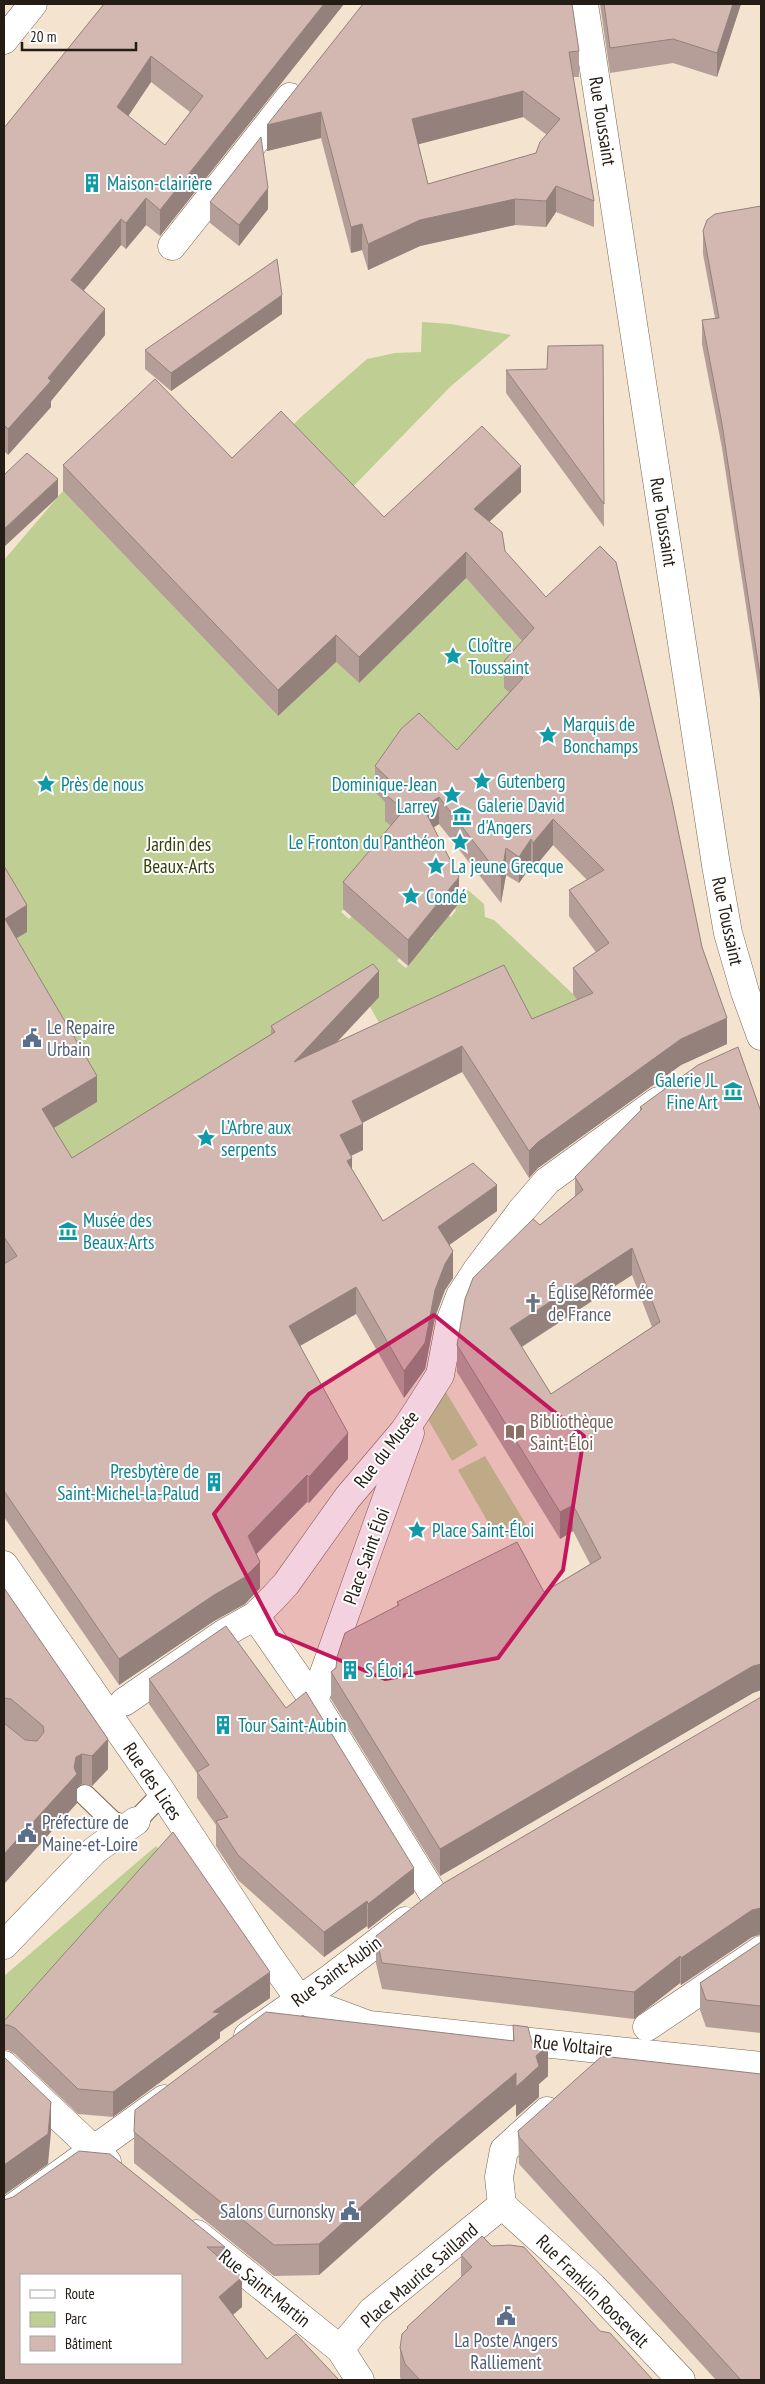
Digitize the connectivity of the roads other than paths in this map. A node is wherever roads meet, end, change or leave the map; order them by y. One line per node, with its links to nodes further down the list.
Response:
1 (33, 4): 3 (street)
2 (584, 4): 6 (street, Rue Toussaint)
3 (4, 40)
4 (308, 74): 5 (street)
5 (172, 246)
6 (753, 987): 7 (street, Rue Toussaint)
7 (761, 1036)
8 (682, 1084): 9 (street, Rue du Musée)
9 (418, 1410): 11 (street, Rue du Musée); 12 (street, Place Saint Éloi)
10 (4, 1565): 14 (street, Rue des Lices)
11 (255, 1616): 12 (street); 13 (street, Rue du Musée)
12 (314, 1701): 18 (street)
13 (124, 1702)
14 (162, 1794): 16 (lane); 21 (street, Rue des Lices)
15 (85, 1795): 16 (lane)
16 (136, 1820): 19 (street)
17 (460, 1883): 18 (street, Rue Saint-Aubin)
18 (434, 1898): 21 (street, Rue Saint-Aubin)
19 (4, 1945)
20 (761, 1950): 22 (street)
21 (299, 1999): 23 (street, Rue Saint-Aubin); 25 (street, Rue Voltaire)
22 (647, 2027)
23 (230, 2050)
24 (4, 2065): 28 (street)
25 (761, 2066)
26 (182, 2086): 28 (street)
27 (566, 2094): 30 (street)
28 (94, 2151): 29 (street); 31 (street)
29 (125, 2176)
30 (502, 2205): 33 (street, Place Maurice Sailland); 35 (street, Rue Franklin Roosevelt)
31 (4, 2214)
32 (180, 2220): 33 (street, Rue Saint-Martin)
33 (340, 2349): 34 (street, Rue Saint-Martin)
34 (360, 2380)
35 (681, 2380)

